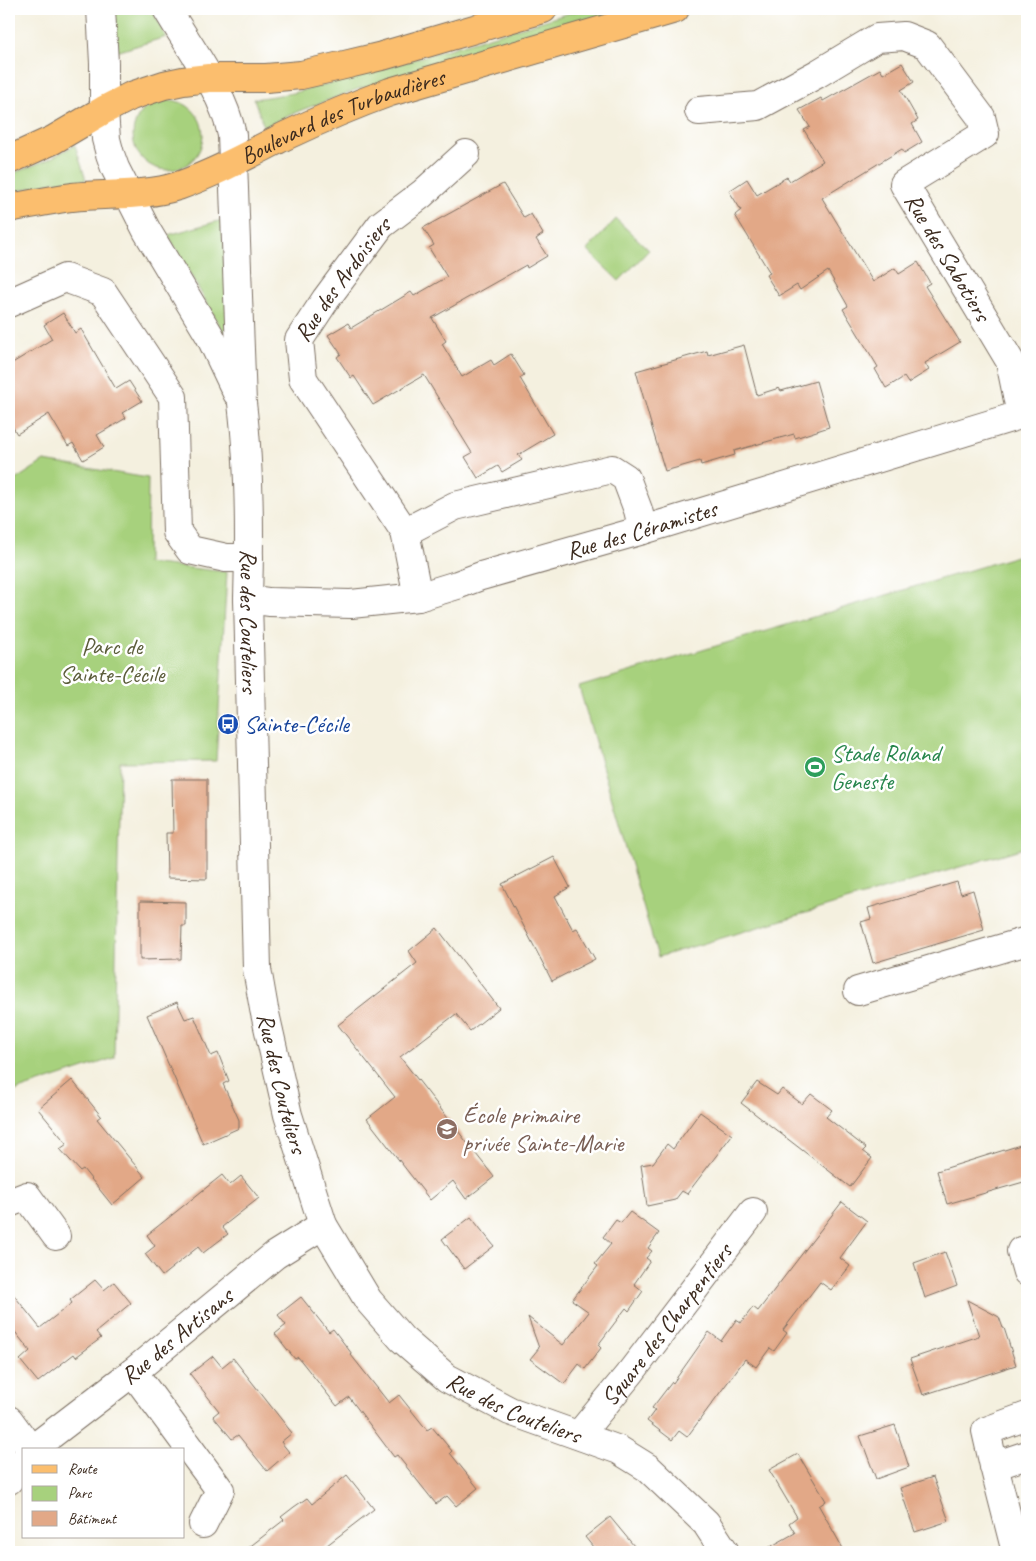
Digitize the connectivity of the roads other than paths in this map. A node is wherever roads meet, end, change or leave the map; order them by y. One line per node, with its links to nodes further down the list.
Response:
1 (101, 9): 6 (street)
2 (167, 9): 5 (street)
3 (543, 9): 5 (main road, Boulevard des Turbaudières)
4 (675, 9): 10 (main road, Boulevard des Turbaudières)
5 (209, 78): 6 (main road, Boulevard des Turbaudières); 10 (street)
6 (104, 110): 9 (main road, Boulevard des Turbaudières); 11 (street)
7 (699, 111): 15 (street, Rue des Sabotiers)
8 (466, 154): 17 (street, Rue des Ardoisiers)
9 (9, 160)
10 (234, 162): 11 (main road, Boulevard des Turbaudières); 14 (street, Rue des Couteliers)
11 (128, 194): 12 (main road, Boulevard des Turbaudières); 14 (street, Rue des Couteliers)
12 (9, 208)
13 (9, 303): 18 (street)
14 (242, 403): 18 (street, Rue des Couteliers)
15 (1024, 414): 16 (street, Rue des Céramistes)
16 (644, 530): 17 (street); 19 (street, Rue des Céramistes)
17 (405, 532): 19 (street, Rue des Ardoisiers)
18 (249, 558): 20 (street, Rue des Couteliers)
19 (418, 596): 20 (street, Rue des Céramistes)
20 (248, 599): 25 (street, Rue des Couteliers)
21 (1027, 940): 22 (street)
22 (858, 991)
23 (9, 1203): 26 (street)
24 (753, 1212): 30 (street, Square des Charpentiers)
25 (323, 1225): 27 (street, Rue des Artisans); 30 (street, Rue des Couteliers)
26 (56, 1236)
27 (133, 1372): 32 (street, Rue des Artisans); 37 (street)
28 (1027, 1416): 35 (street)
29 (9, 1420): 31 (street)
30 (579, 1435): 38 (street, Rue des Couteliers)
31 (30, 1448)
32 (34, 1448)
33 (1027, 1455): 35 (street)
34 (22, 1463): 36 (street)
35 (994, 1466): 39 (street)
36 (9, 1480)
37 (203, 1524)
38 (726, 1552)
39 (1016, 1552)

